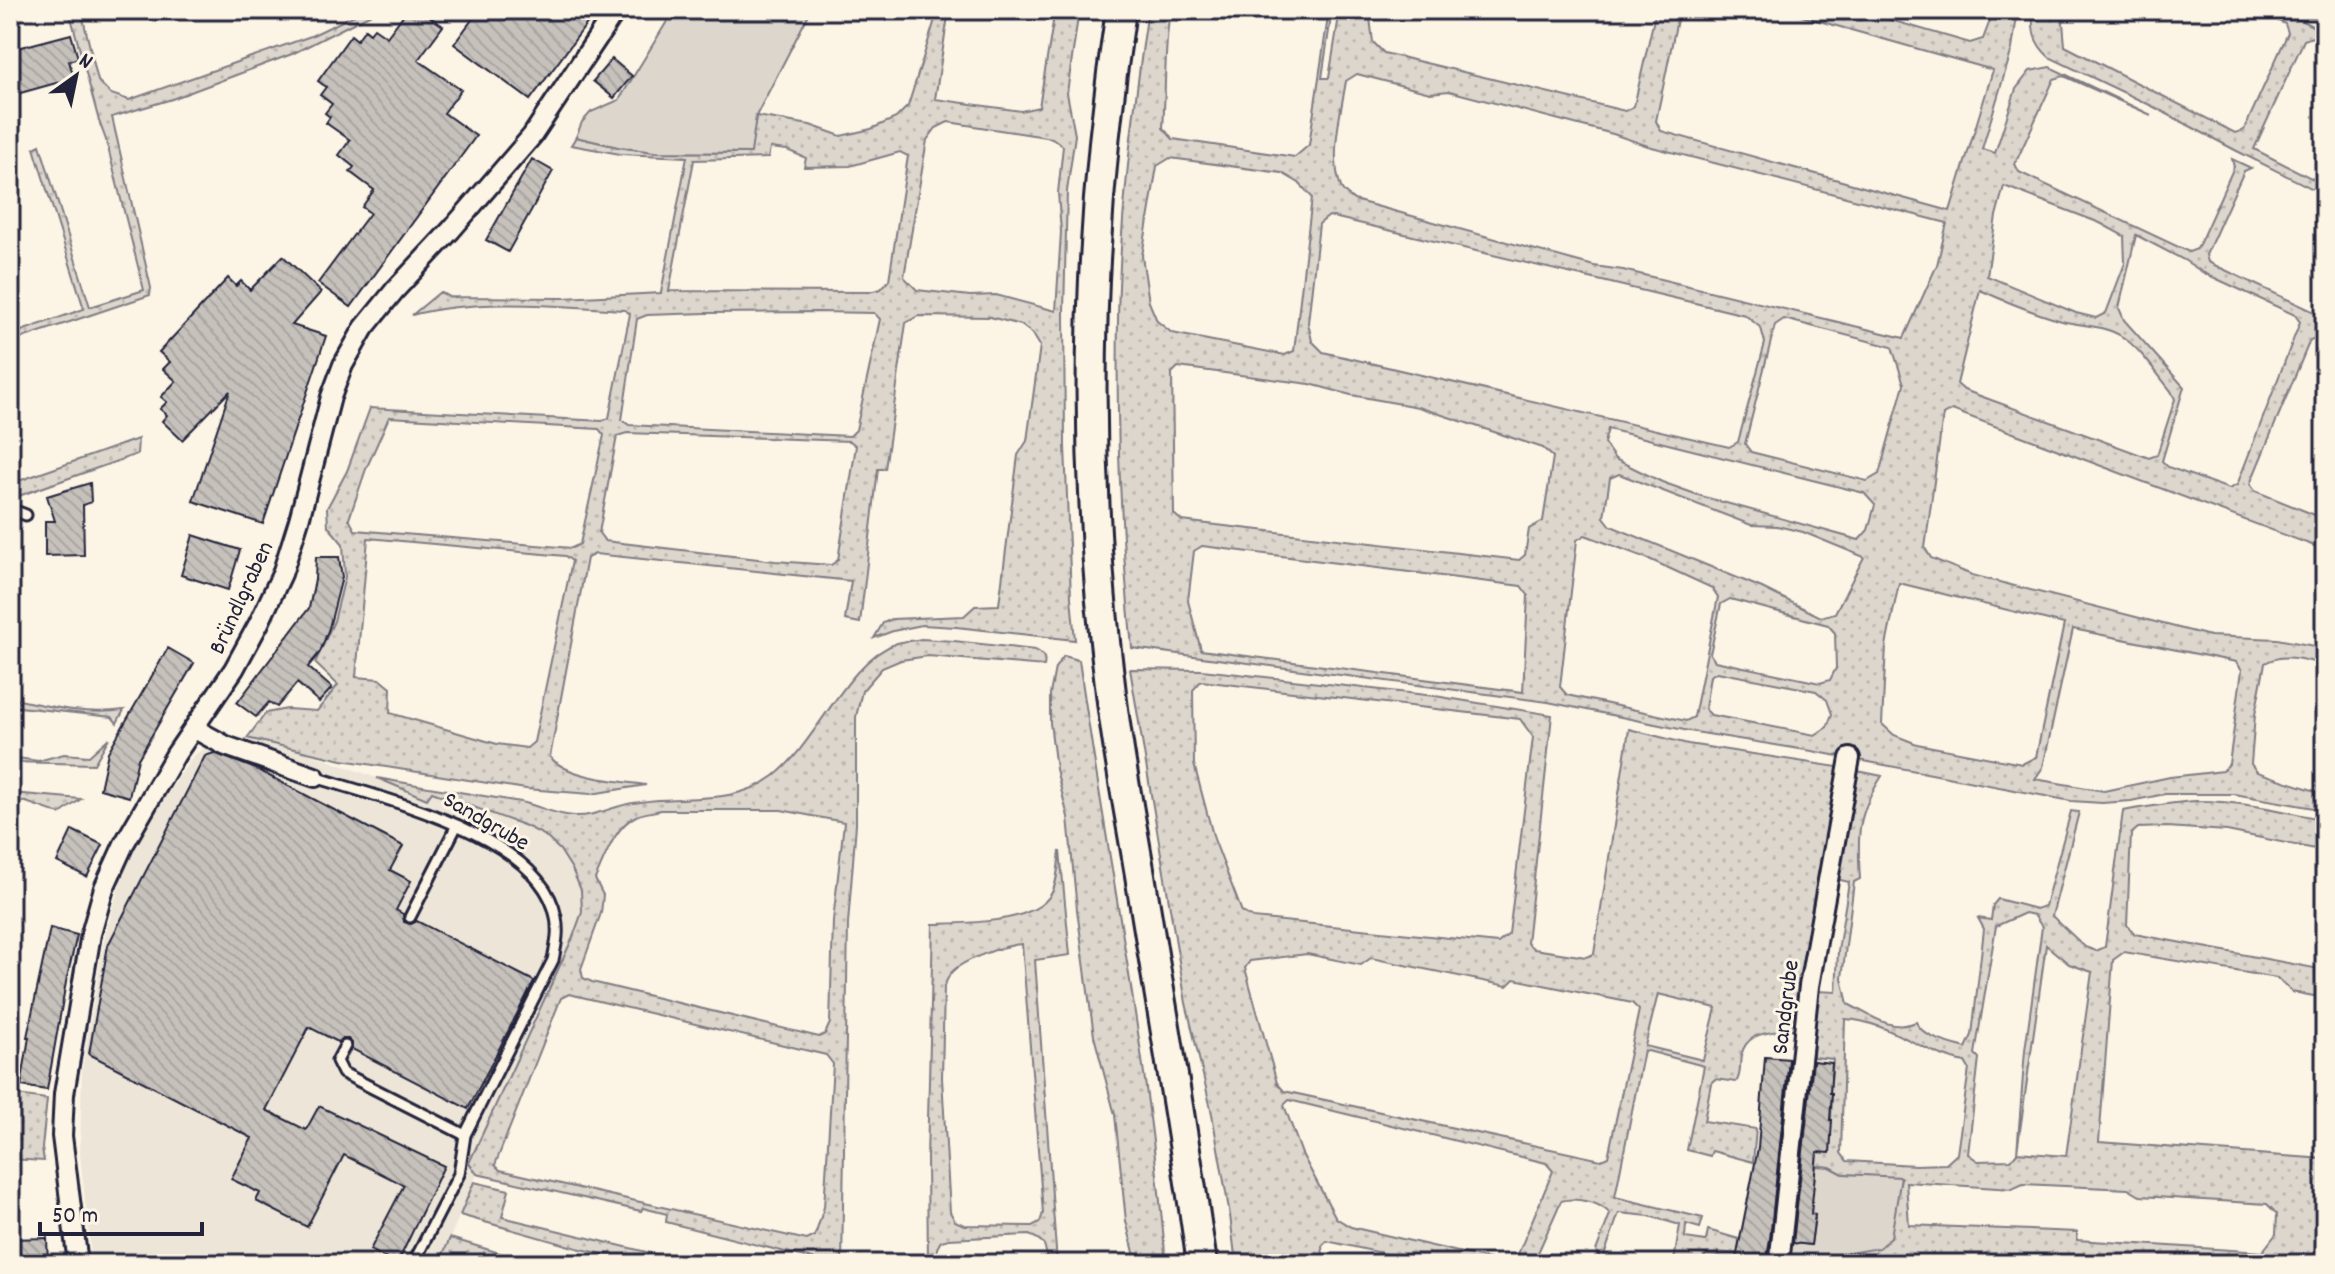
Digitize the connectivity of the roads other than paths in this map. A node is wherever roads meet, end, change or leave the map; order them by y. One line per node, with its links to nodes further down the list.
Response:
1 (616, 10): 5 (street, Bründlgraben)
2 (1121, 10): 14 (main road)
3 (10, 509): 4 (lane)
4 (26, 515)
5 (195, 729): 7 (street, Sandgrube); 12 (street, Bründlgraben)
6 (1850, 758): 15 (street, Sandgrube)
7 (315, 777): 8 (lane, Sandgrube)
8 (457, 825): 9 (lane); 11 (lane, Sandgrube)
9 (410, 917)
10 (345, 1046): 11 (lane)
11 (465, 1135): 13 (lane, Sandgrube)
12 (78, 1264)
13 (413, 1264)
14 (1202, 1264)
15 (1779, 1264)

